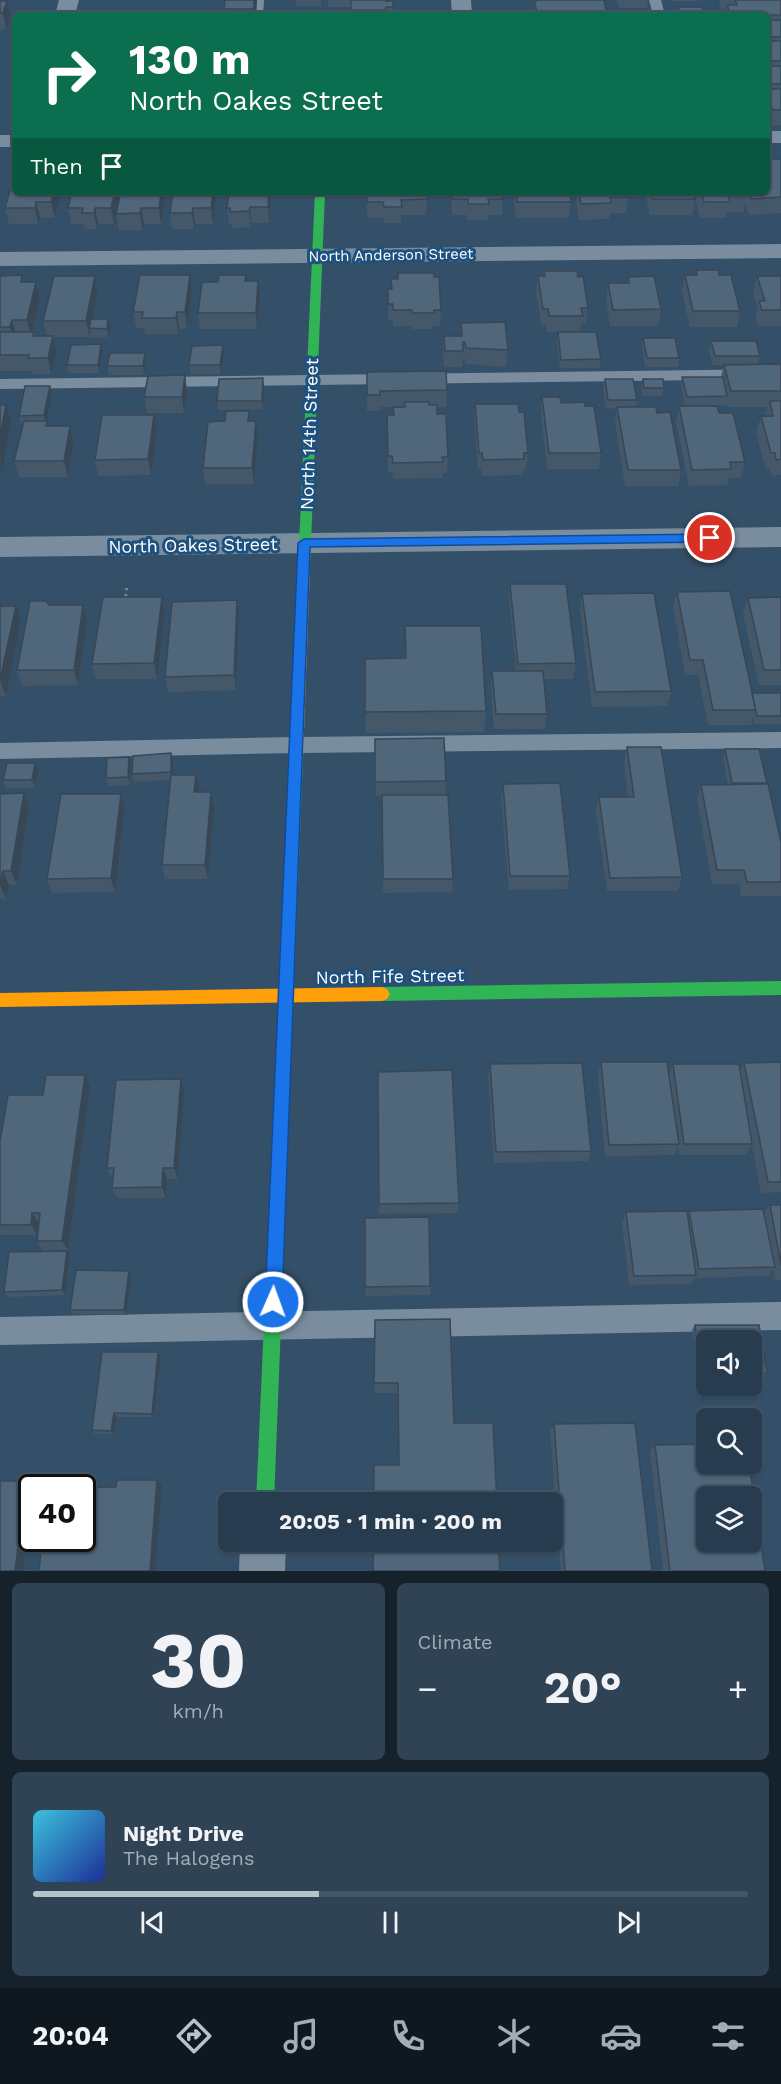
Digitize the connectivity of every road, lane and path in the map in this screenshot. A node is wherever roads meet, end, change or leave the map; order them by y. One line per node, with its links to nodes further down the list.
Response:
1 (320, 195): 3 (street, North 14th Street)
2 (781, 251): 3 (street, North Anderson Street)
3 (317, 256): 4 (street, North Anderson Street); 6 (street, North 14th Street)
4 (0, 259)
5 (781, 374): 6 (lane)
6 (311, 380): 7 (lane); 9 (street, North 14th Street)
7 (0, 384)
8 (781, 537): 9 (street, North Oakes Street)
9 (304, 543): 10 (street, North Oakes Street); 14 (street, North 14th Street)
10 (0, 547)
11 (128, 585): 12 (path)
12 (124, 605)
13 (781, 740): 14 (lane)
14 (297, 745): 15 (lane); 17 (street, North 14th Street)
15 (0, 751)
16 (781, 988): 17 (street, North Fife Street)
17 (286, 996): 18 (street, North Fife Street); 20 (street, North 14th Street)
18 (0, 1000)
19 (781, 1316): 20 (lane)
20 (273, 1326): 21 (lane); 22 (street, North 14th Street)
21 (0, 1331)
22 (265, 1492)
23 (263, 1552): 24 (street)
24 (262, 1571)

